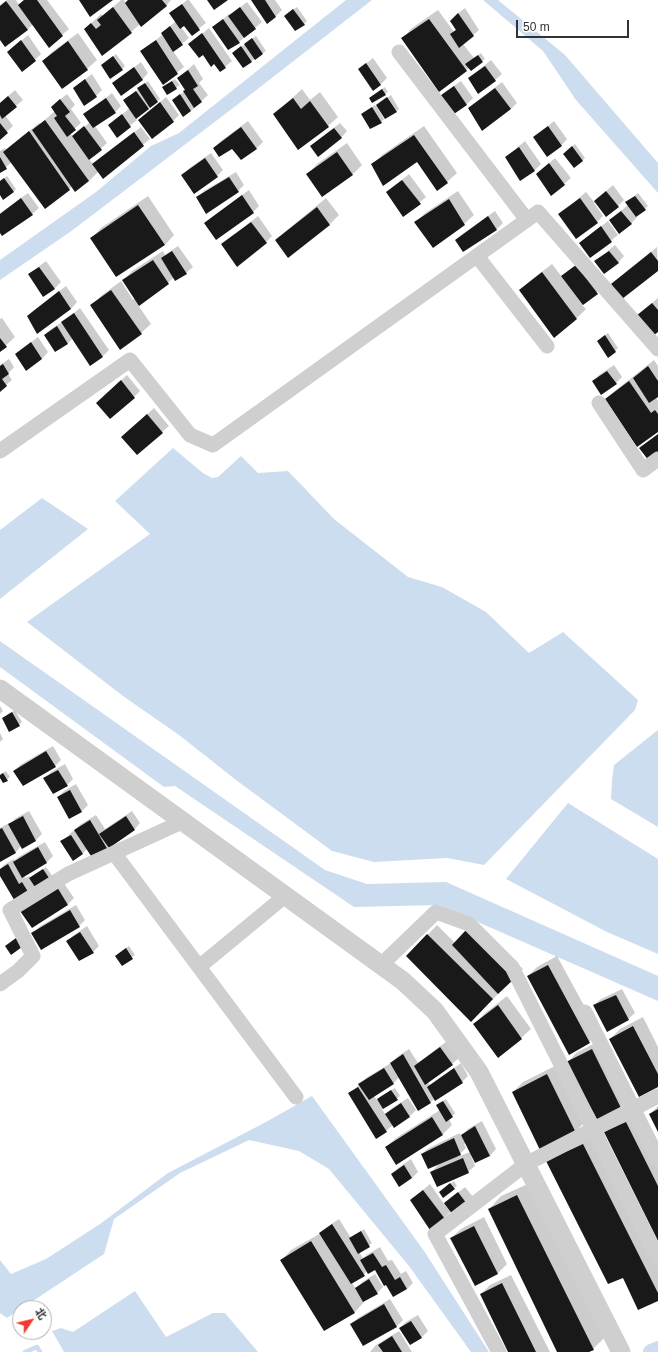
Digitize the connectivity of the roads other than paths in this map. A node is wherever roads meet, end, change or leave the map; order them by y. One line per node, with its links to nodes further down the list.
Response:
1 (398, 52): 2 (street)
2 (527, 220): 3 (street); 5 (street)
3 (477, 256): 4 (street); 7 (street)
4 (547, 346)
5 (658, 349)
6 (599, 404): 8 (street)
7 (0, 451)
8 (658, 459)
9 (0, 689): 10 (street)
10 (184, 821): 11 (street); 12 (street)
11 (114, 853): 14 (street); 15 (street)
12 (285, 896): 13 (street); 14 (street)
13 (381, 965): 20 (street); 22 (street)
14 (199, 967): 18 (street)
15 (0, 984)
16 (585, 1012): 19 (street)
17 (658, 1096): 19 (street)
18 (296, 1097)
19 (634, 1108): 20 (street); 21 (street)
20 (593, 1129): 22 (street); 23 (street)
21 (658, 1158)
22 (526, 1164): 24 (street); 25 (street)
23 (658, 1258)
24 (499, 1352)
25 (621, 1352)

